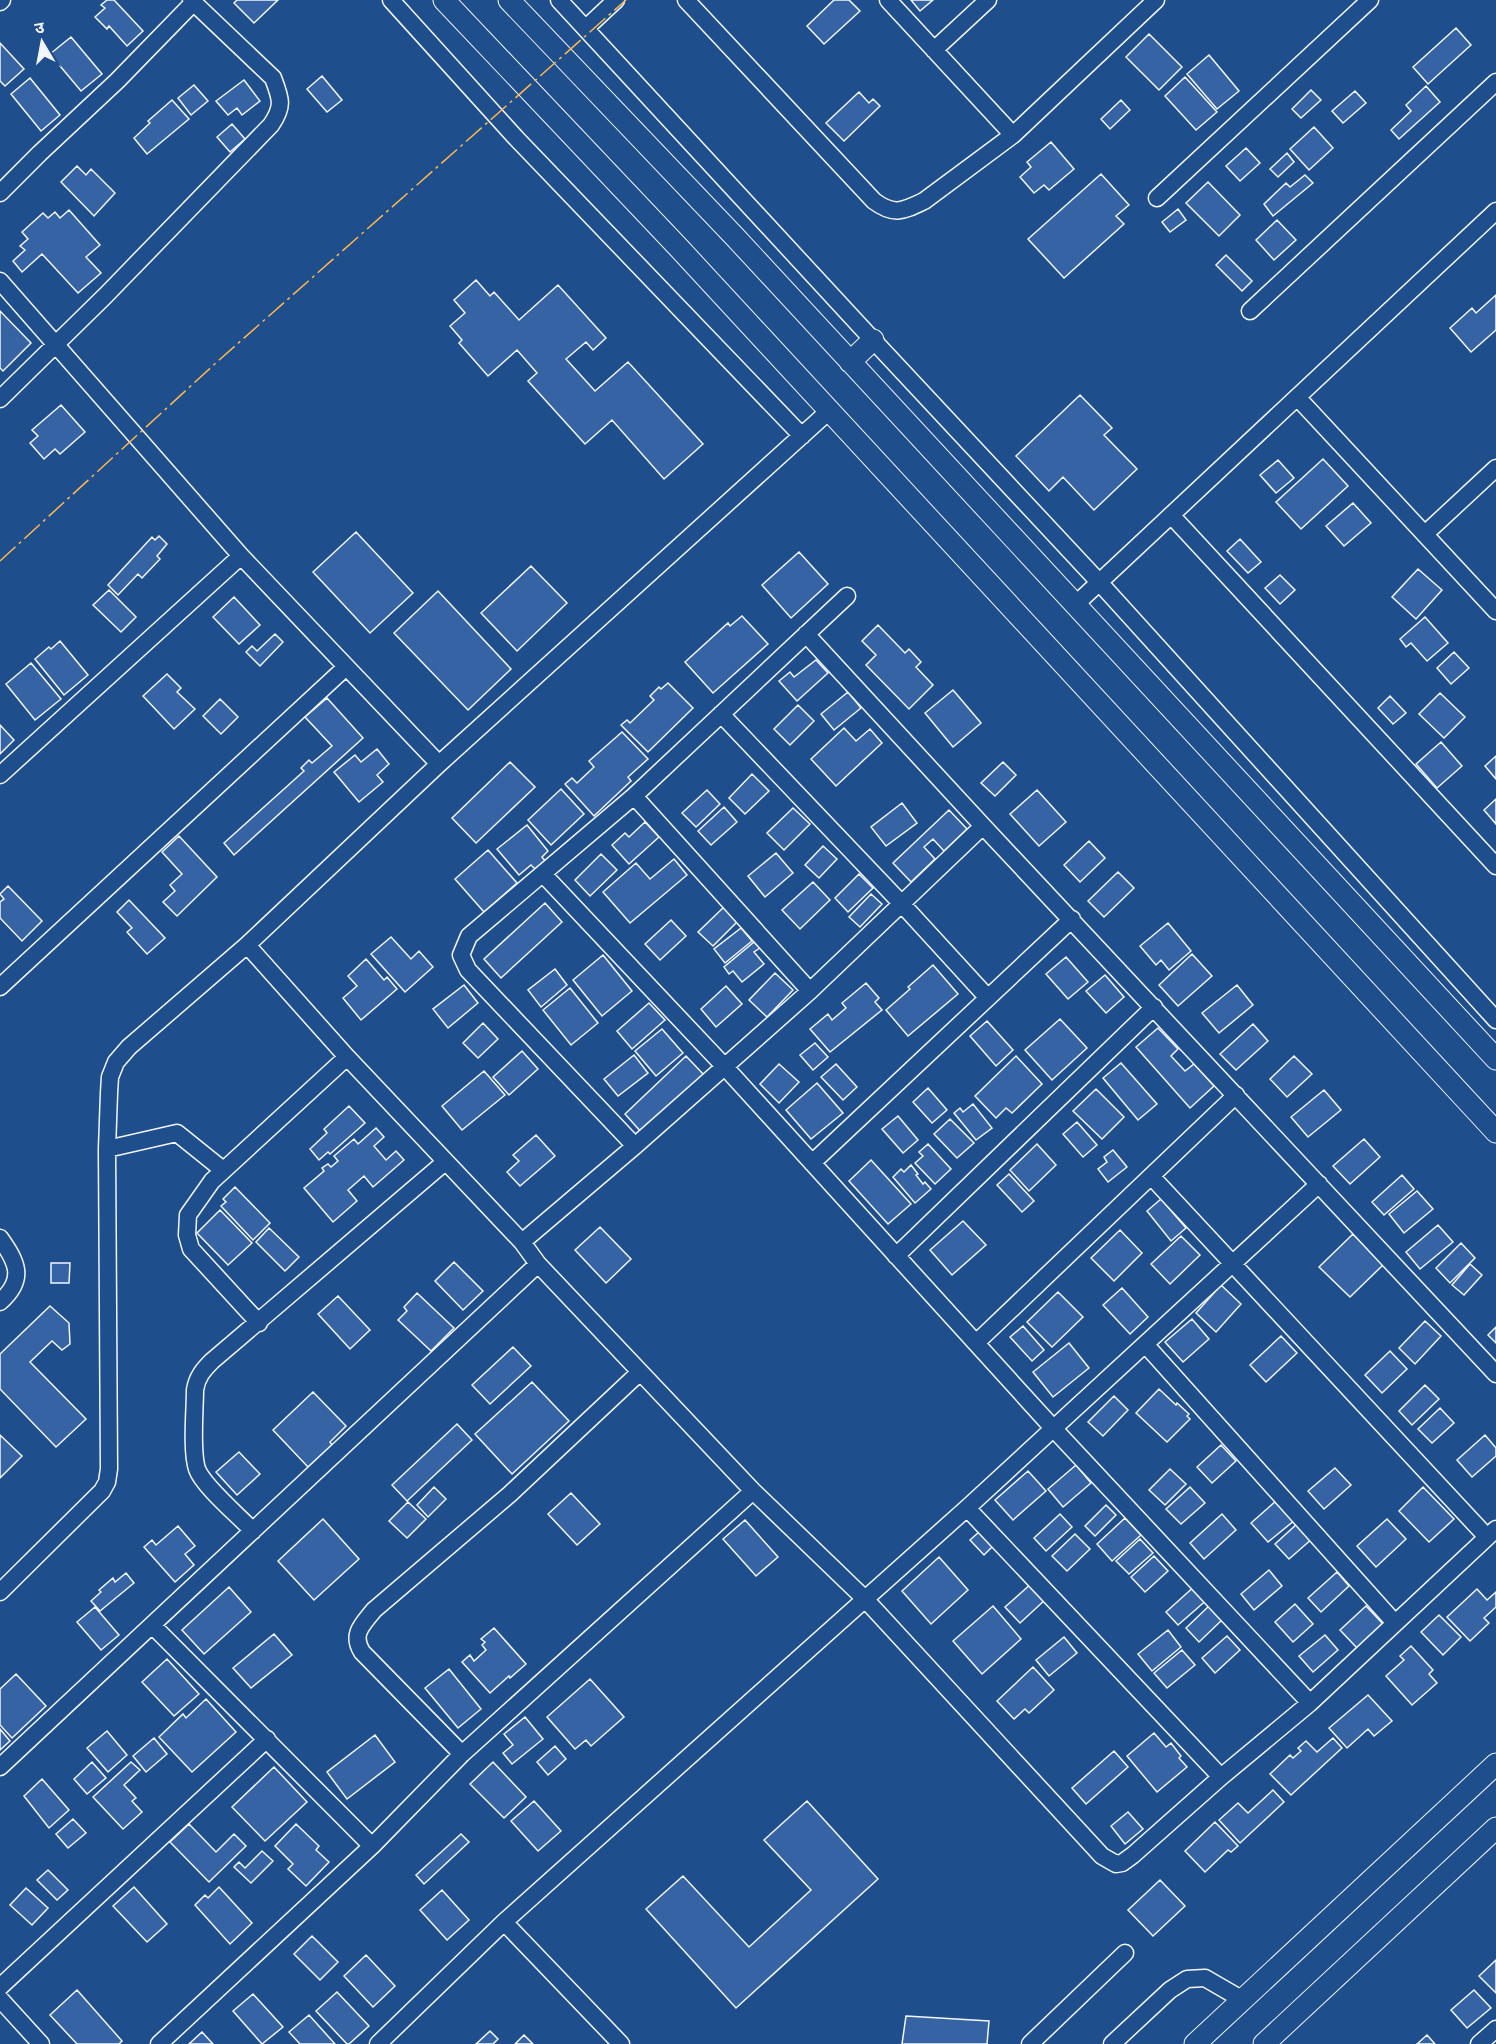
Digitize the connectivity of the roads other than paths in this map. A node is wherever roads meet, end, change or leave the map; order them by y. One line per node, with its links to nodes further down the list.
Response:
1 (391, 0): 27 (street)
2 (444, 0): 26 (street)
3 (509, 0): 23 (street)
4 (559, 0): 12 (street)
5 (616, 0): 12 (street)
6 (686, 0): 15 (street)
7 (888, 0): 13 (street)
8 (988, 0): 13 (street)
9 (1156, 0): 15 (street)
10 (1370, 0): 17 (street)
11 (192, 2): 16 (street); 22 (street)
12 (586, 28): 21 (street)
13 (934, 50): 15 (street)
14 (1496, 82): 20 (street)
15 (1013, 135)
16 (0, 193)
17 (1157, 198)
18 (1496, 211): 24 (street)
19 (0, 281): 22 (street)
20 (1250, 311)
21 (873, 340): 23 (street); 32 (street)
22 (57, 344): 25 (street); 31 (street)
23 (850, 362): 34 (street)
24 (1297, 397): 29 (street); 30 (street)
25 (0, 399)
26 (829, 411): 27 (street); 57 (street)
27 (801, 436): 39 (street)
28 (1496, 468): 30 (street)
29 (1171, 515): 32 (street); 43 (street)
30 (1425, 534): 35 (street)
31 (241, 556): 37 (street); 40 (street)
32 (1099, 582): 34 (street); 52 (street)
33 (847, 596): 36 (street)
34 (1075, 604): 54 (street)
35 (1496, 611)
36 (806, 634): 38 (street); 42 (street)
37 (346, 667): 39 (street); 48 (street)
38 (721, 714): 41 (street); 45 (street)
39 (439, 764): 47 (street)
40 (0, 776)
41 (634, 796): 44 (street); 49 (street)
42 (983, 826): 45 (street); 46 (street)
43 (1496, 866)
44 (543, 874): 55 (street); 58 (street)
45 (902, 903): 49 (street); 50 (street)
46 (1072, 919): 50 (street); 51 (street)
47 (247, 945): 53 (street); 59 (street)
48 (0, 987)
49 (810, 991): 55 (street)
50 (988, 998): 61 (street)
51 (1154, 1007): 56 (street); 67 (street)
52 (1496, 1020)
53 (347, 1057): 60 (street); 62 (street)
54 (1496, 1059)
55 (725, 1067): 58 (street); 61 (street)
56 (1236, 1095): 63 (street); 64 (street)
57 (1496, 1132)
58 (635, 1146): 66 (street)
59 (107, 1149): 62 (street); 81 (street)
60 (445, 1162): 66 (street); 71 (street)
61 (812, 1163): 67 (street)
62 (223, 1170): 71 (street)
63 (1151, 1176): 68 (street); 72 (street)
64 (1319, 1184): 68 (street); 75 (street)
65 (0, 1238): 70 (street)
66 (522, 1242): 69 (street)
67 (896, 1256): 72 (street)
68 (1233, 1263): 73 (street); 80 (street)
69 (538, 1264): 74 (street); 79 (street)
70 (0, 1302)
71 (259, 1323): 79 (street)
72 (976, 1343): 76 (street)
73 (1145, 1344): 76 (street); 83 (street)
74 (640, 1372): 77 (street); 87 (street)
75 (1496, 1374)
76 (1053, 1428): 78 (street); 85 (street)
77 (753, 1491): 82 (street); 87 (street)
78 (967, 1508): 82 (street); 90 (street)
79 (253, 1531): 84 (street)
80 (1491, 1533): 83 (street)
81 (0, 1592)
82 (865, 1599): 90 (street); 93 (street)
83 (1395, 1623): 85 (street)
84 (152, 1625): 86 (street); 89 (street)
85 (1310, 1703): 90 (street)
86 (267, 1739): 92 (street); 95 (street)
87 (462, 1754): 92 (street)
88 (1496, 1764): 97 (street)
89 (0, 1767)
90 (1221, 1777)
91 (1496, 1828): 106 (street)
92 (372, 1846): 100 (street)
93 (504, 1922): 101 (street); 102 (street)
94 (1125, 1953): 103 (street)
95 (0, 1987)
96 (0, 1999): 99 (street)
97 (1243, 2000): 104 (street); 105 (street)
98 (1496, 2029): 107 (street)
99 (41, 2044)
100 (159, 2044)
101 (378, 2044)
102 (621, 2044)
103 (1030, 2044)
104 (1113, 2044)
105 (1195, 2044)
106 (1264, 2044)
107 (1479, 2044)

